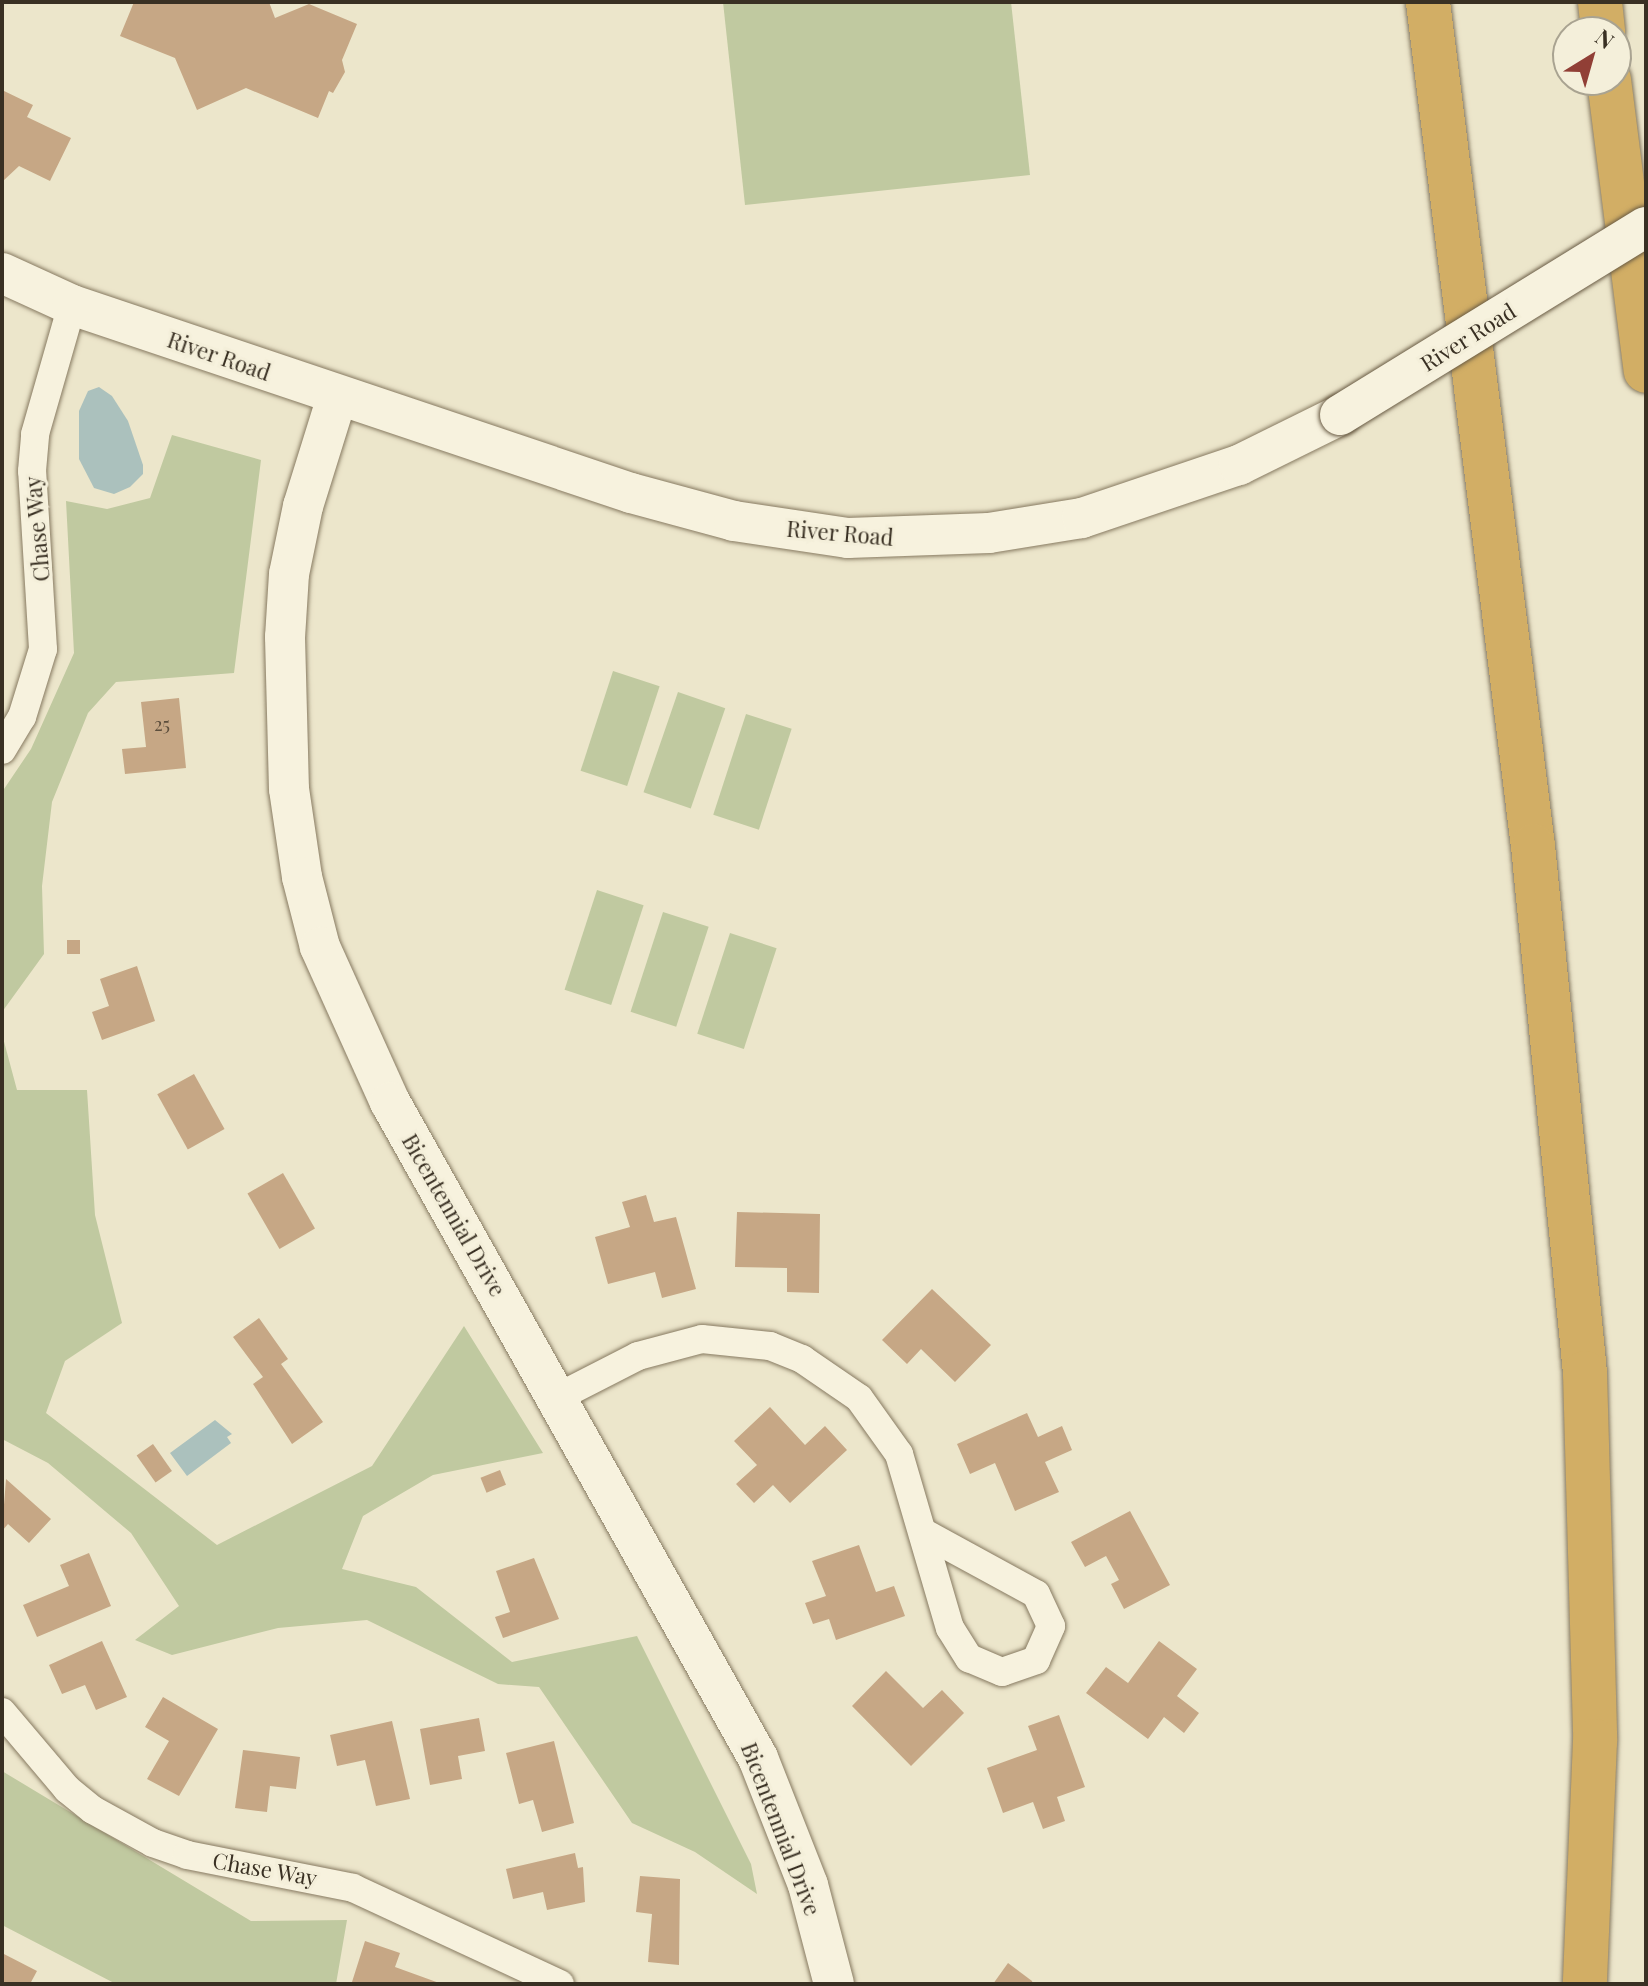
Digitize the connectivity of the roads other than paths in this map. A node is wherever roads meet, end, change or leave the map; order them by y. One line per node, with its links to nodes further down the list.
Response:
1 (1428, 2): 14 (highway)
2 (1611, 96): 6 (highway)
3 (1646, 227): 7 (street, River Road, bridge)
4 (2, 273): 5 (street, River Road)
5 (72, 305): 7 (street, River Road); 8 (street, Chase Way)
6 (1646, 371)
7 (337, 397): 9 (street, Bicentennial Drive)
8 (2, 750)
9 (558, 1397): 10 (street); 13 (street, Bicentennial Drive)
10 (926, 1534): 10 (street)
11 (2, 1712): 12 (street, Chase Way)
12 (560, 1984)
13 (834, 1984)
14 (1585, 1984)

